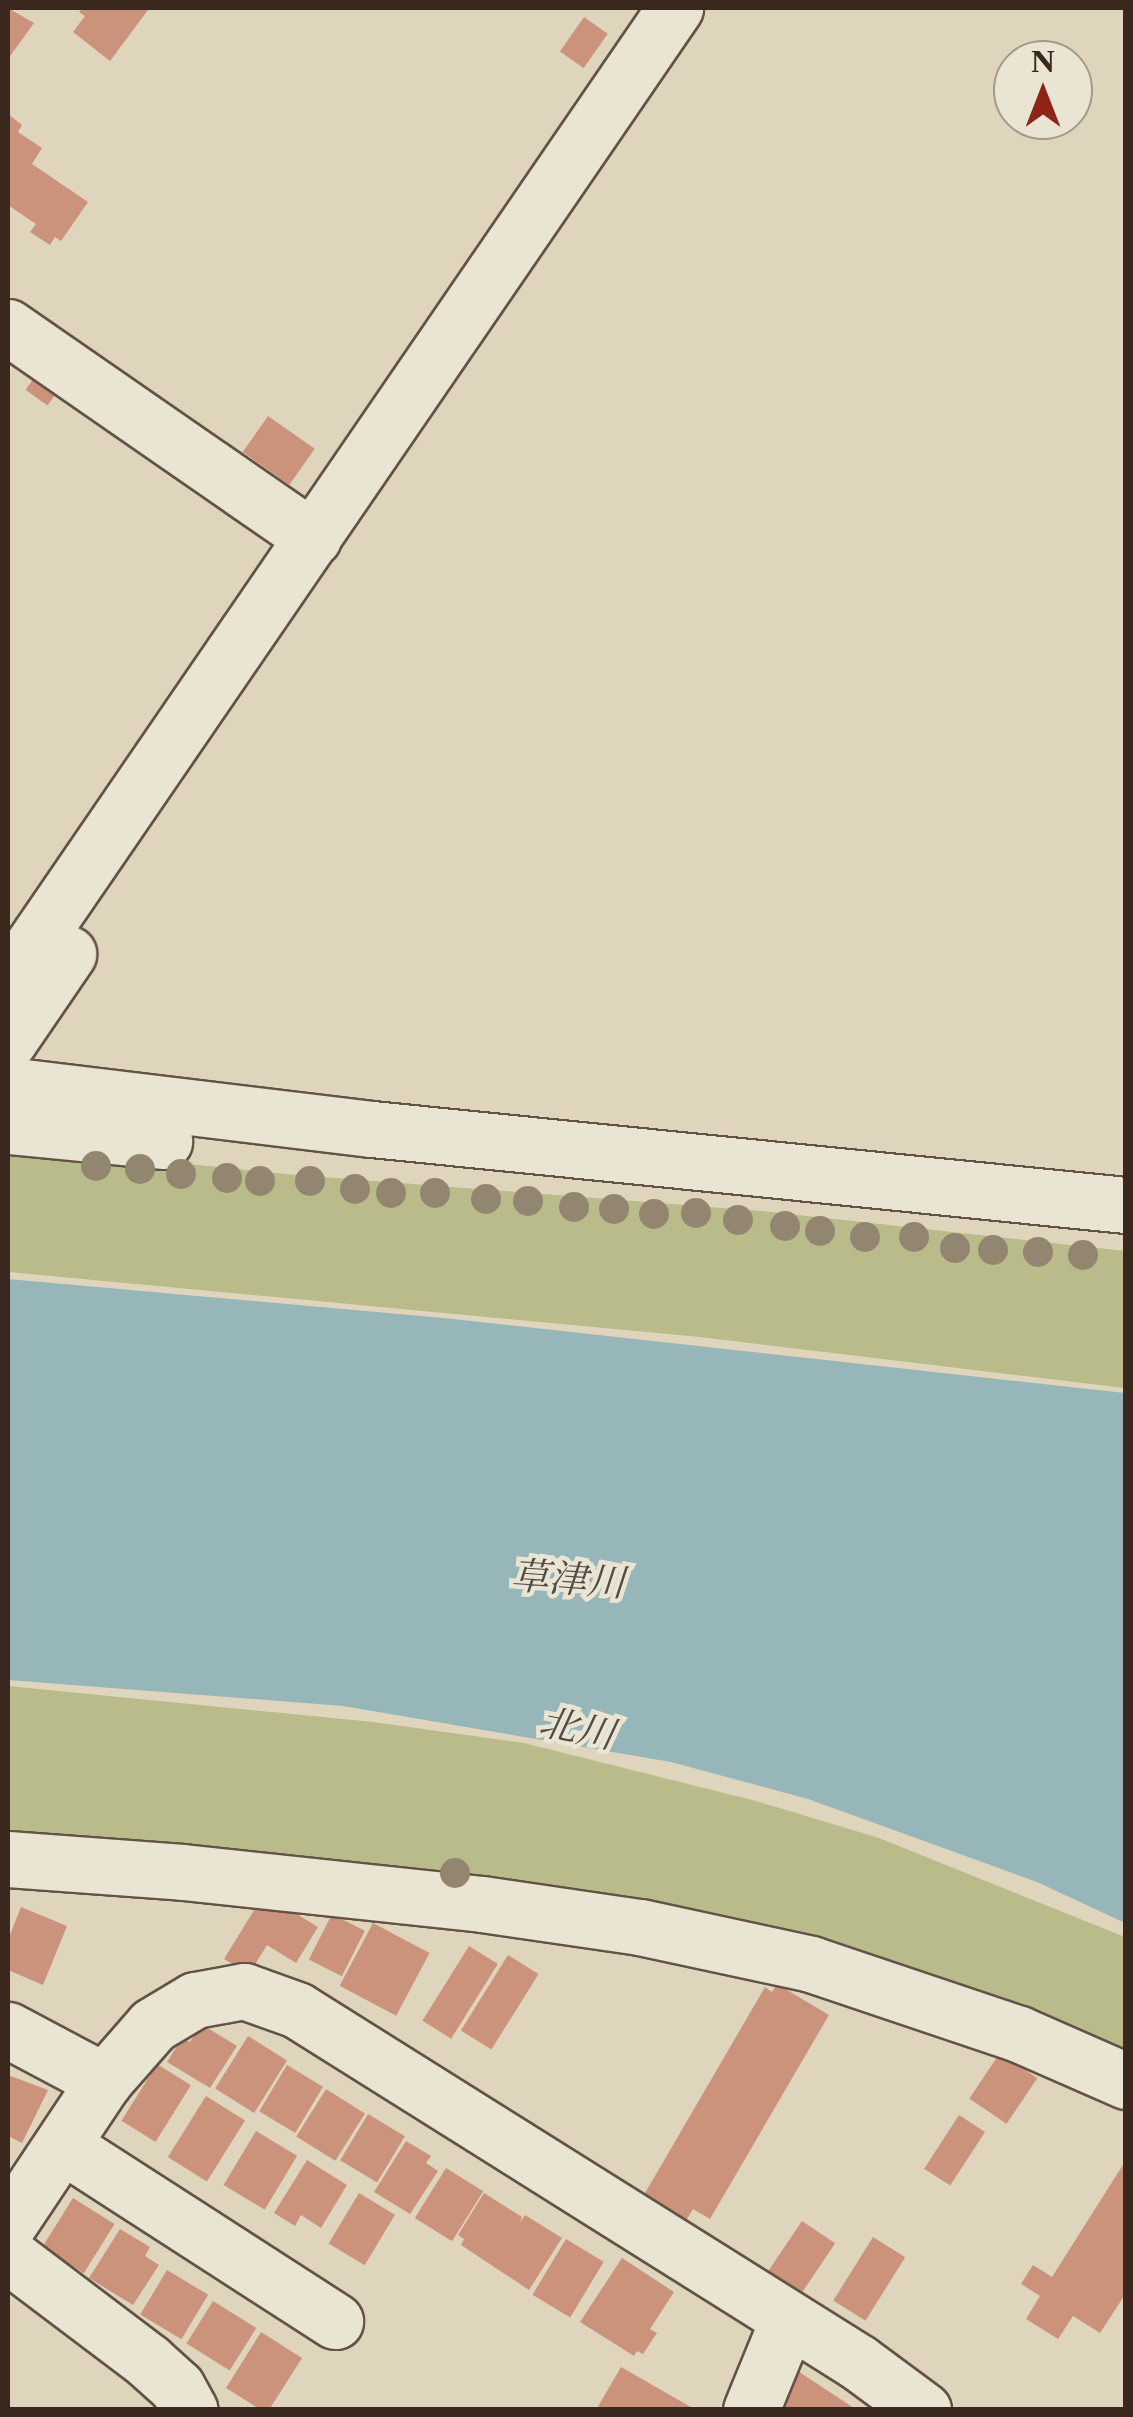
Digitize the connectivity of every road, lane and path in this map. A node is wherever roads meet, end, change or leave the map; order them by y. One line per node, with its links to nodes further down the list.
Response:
1 (676, 8): 3 (street)
2 (8, 327): 3 (street)
3 (313, 538): 4 (street)
4 (106, 841): 5 (street); 6 (street); 7 (street)
5 (8, 920)
6 (8, 981)
7 (8, 1042)
8 (8, 1085): 11 (street)
9 (8, 1106): 11 (street)
10 (8, 1126): 13 (street)
11 (372, 1129): 12 (street)
12 (1126, 1204)
13 (1126, 1234)
14 (8, 1860): 17 (street)
15 (8, 2030): 16 (street)
16 (104, 2080): 18 (street); 22 (street)
17 (1126, 2080)
18 (62, 2145): 19 (street); 21 (street)
19 (8, 2225)
20 (8, 2255): 23 (street)
21 (336, 2321)
22 (787, 2322): 24 (street); 25 (street)
23 (190, 2410)
24 (751, 2410)
25 (923, 2410)

